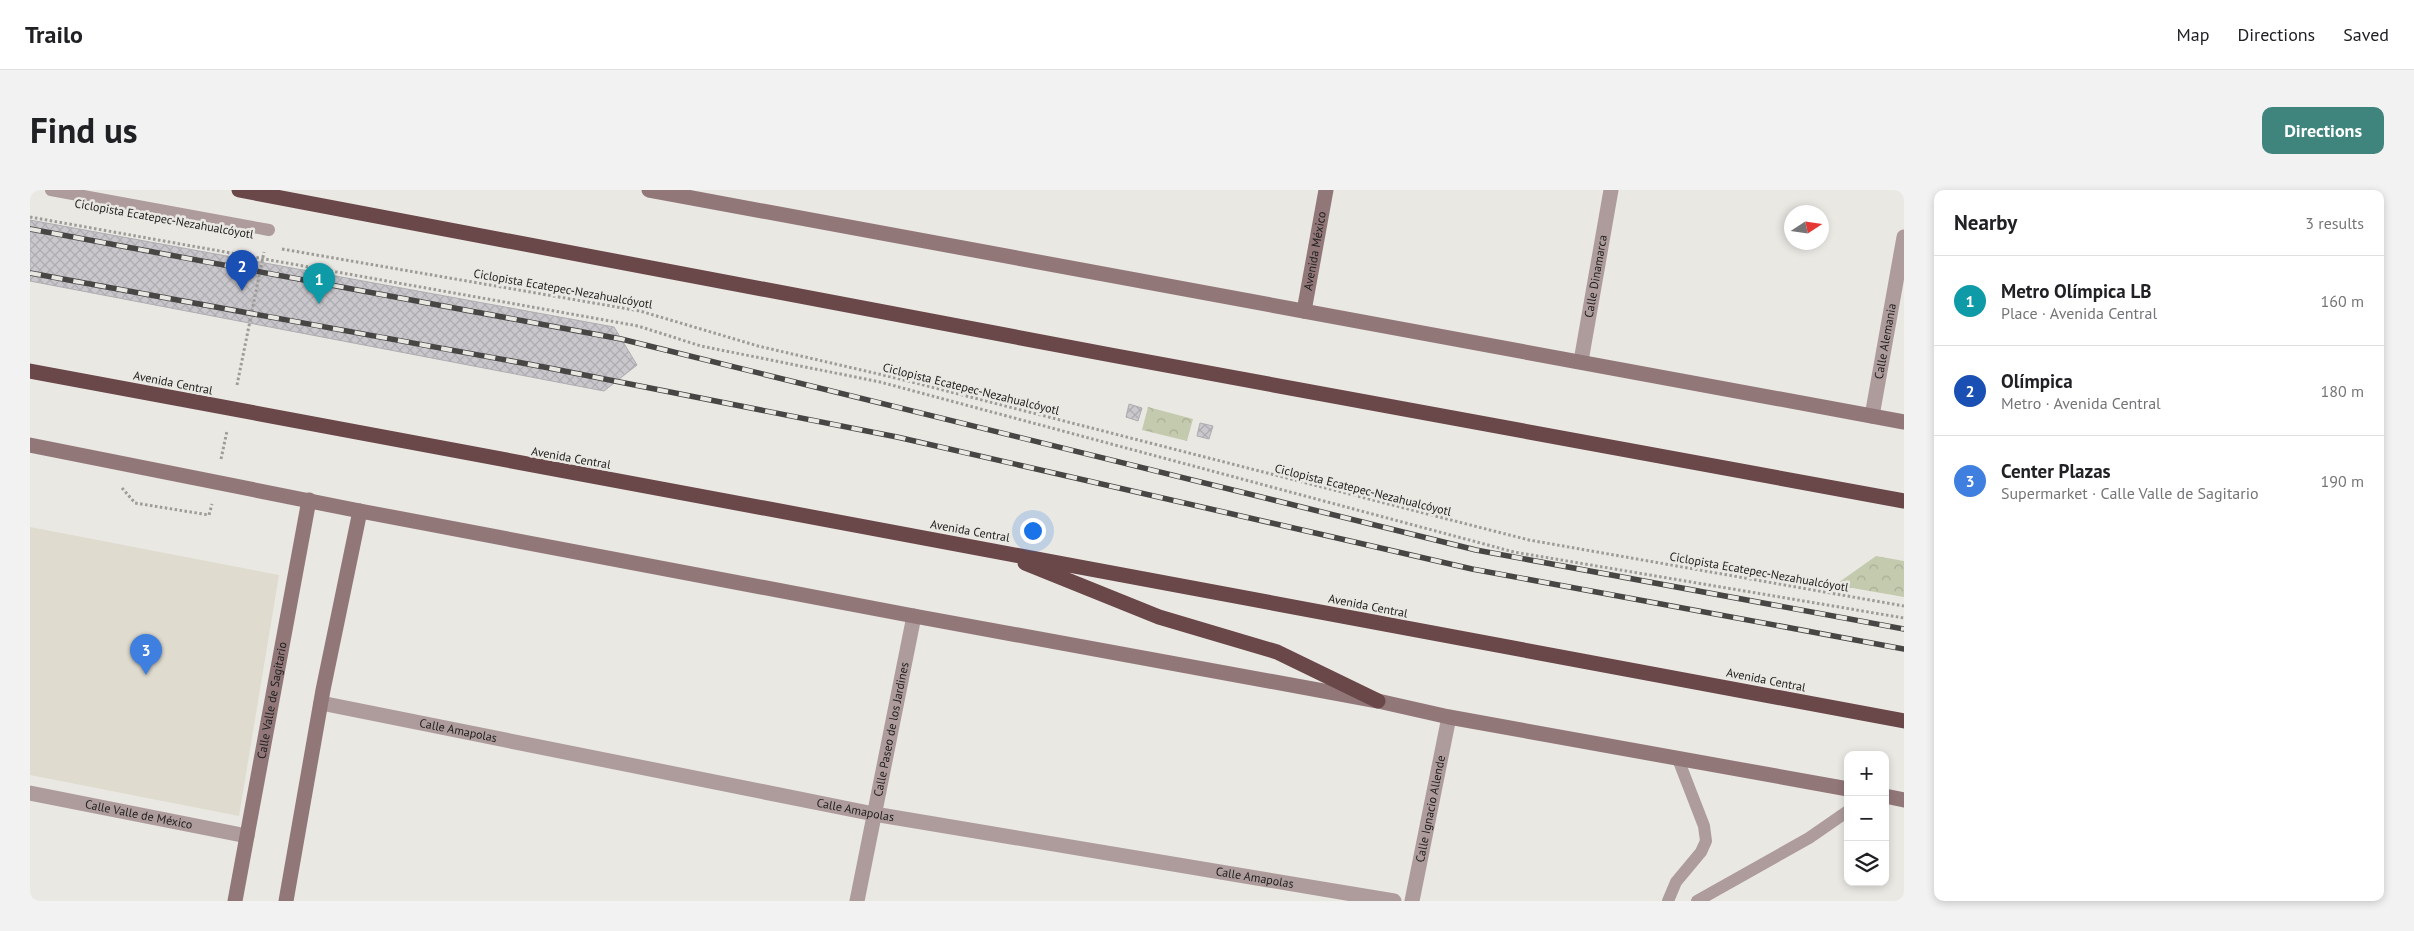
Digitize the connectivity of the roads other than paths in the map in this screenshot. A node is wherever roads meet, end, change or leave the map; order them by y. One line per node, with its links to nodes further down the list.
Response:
1 (51, 190): 6 (lane)
2 (239, 190): 15 (highway)
3 (649, 190): 8 (main road)
4 (1326, 190): 8 (main road, Avenida México)
5 (1611, 190): 9 (street, Calle Dinamarca)
6 (269, 230)
7 (1904, 237): 11 (street, Calle Alemania)
8 (1304, 311): 9 (main road)
9 (1581, 361): 11 (main road)
10 (30, 371): 17 (highway, Avenida Central)
11 (1872, 416): 12 (main road)
12 (1904, 422)
13 (30, 445): 14 (main road)
14 (309, 500): 16 (main road); 30 (main road, Calle Valle de Sagitario)
15 (1904, 501)
16 (360, 511): 18 (main road); 20 (main road)
17 (994, 551): 19 (highway); 22 (highway, Avenida Central)
18 (914, 616): 19 (main road); 28 (street, Calle Paseo de los Jardines)
19 (1378, 701): 21 (main road)
20 (321, 703): 28 (street, Calle Amapolas); 32 (main road)
21 (1449, 717): 23 (main road); 35 (street, Calle Ignacio Allende)
22 (1904, 721)
23 (1678, 760): 24 (main road); 36 (lane)
24 (1844, 788)
25 (30, 793): 30 (street, Calle Valle de México)
26 (1889, 797): 27 (main road)
27 (1904, 800)
28 (874, 814): 33 (street, Calle Paseo de los Jardines); 34 (street, Calle Amapolas)
29 (1844, 814): 37 (lane)
30 (247, 836): 31 (main road, Calle Valle de Sagitario)
31 (235, 901)
32 (286, 901)
33 (857, 901)
34 (1394, 901)
35 (1412, 901)
36 (1668, 901)
37 (1696, 901)

